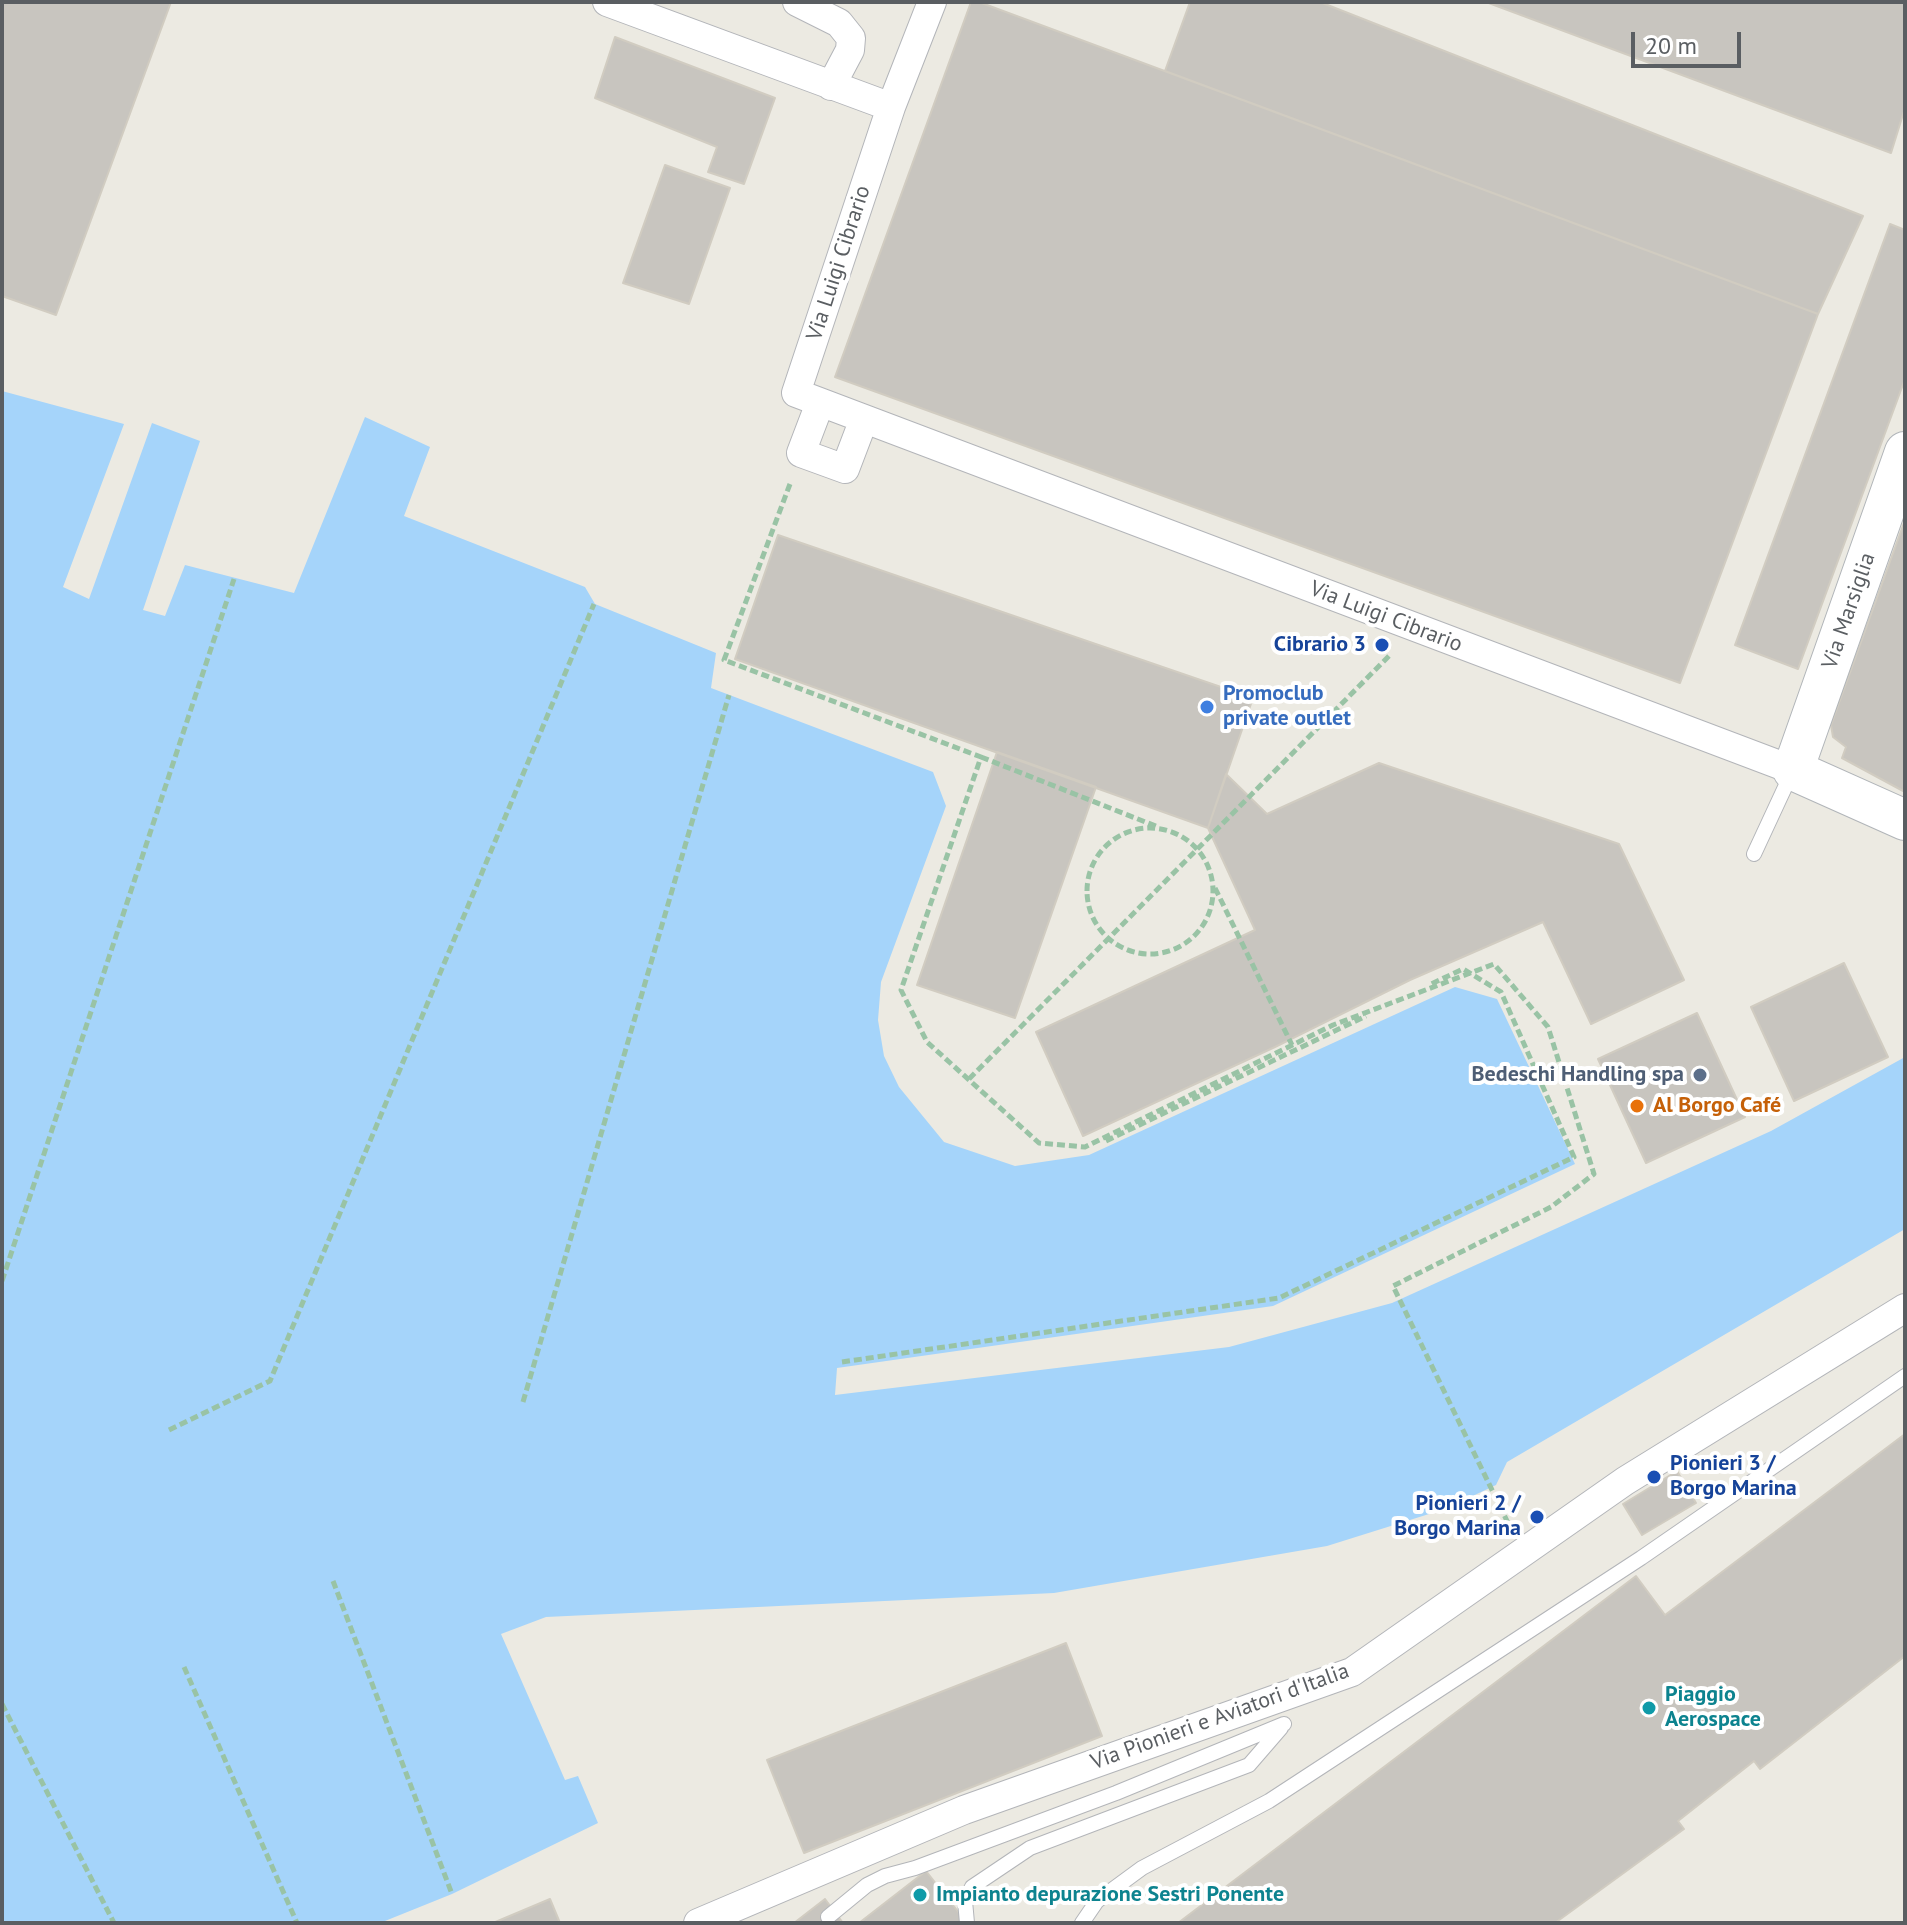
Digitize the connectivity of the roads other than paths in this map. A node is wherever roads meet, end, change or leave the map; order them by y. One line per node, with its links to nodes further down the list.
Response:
1 (607, 2): 4 (street)
2 (797, 2): 4 (street)
3 (932, 2): 5 (street, Via Luigi Cibrario)
4 (831, 86): 5 (street)
5 (891, 107): 6 (street, Via Luigi Cibrario)
6 (820, 403): 7 (street, Via Luigi Cibrario); 7 (street)
7 (864, 419): 9 (street, Via Luigi Cibrario)
8 (1905, 452): 9 (street, Via Marsiglia)
9 (1793, 770): 10 (street, Via Luigi Cibrario); 11 (lane)
10 (1905, 820)
11 (1754, 854)
12 (1905, 1308): 14 (street, Via Pionieri e Aviatori d'Italia)
13 (1905, 1376): 18 (lane)
14 (1280, 1712): 15 (lane); 16 (street, Via Pionieri e Aviatori d'Italia); 17 (lane)
15 (828, 1917)
16 (698, 1923)
17 (967, 1923)
18 (1082, 1923)

